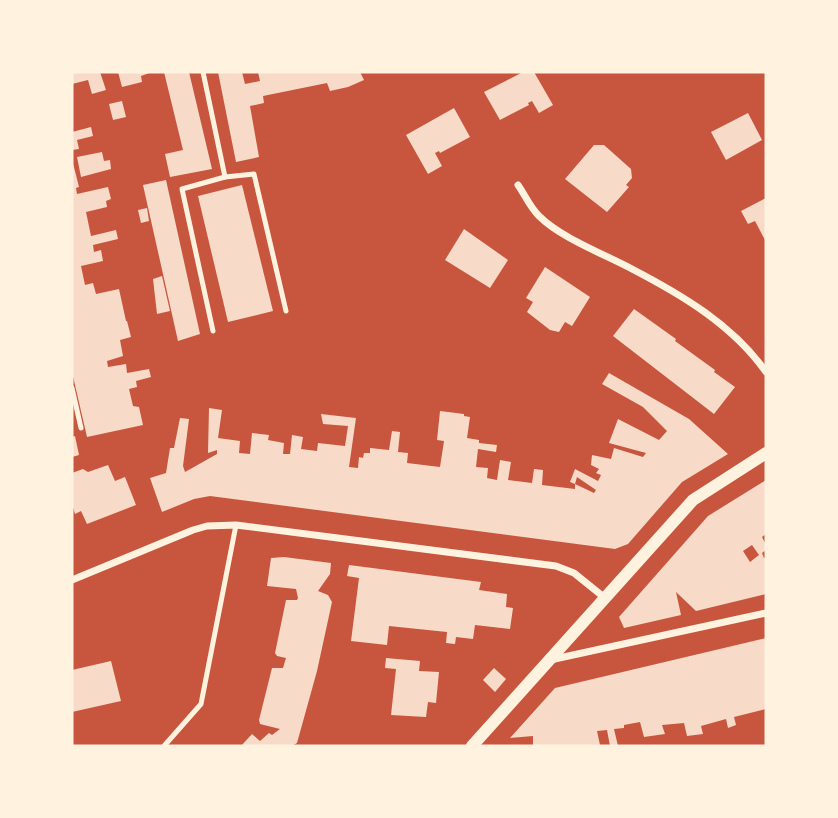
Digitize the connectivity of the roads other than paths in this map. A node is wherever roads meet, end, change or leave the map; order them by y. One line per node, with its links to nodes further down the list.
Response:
1 (203, 72): 2 (lane)
2 (225, 177): 4 (lane); 5 (lane)
3 (518, 185): 6 (street)
4 (286, 310)
5 (213, 331)
6 (766, 372)
7 (72, 388): 8 (lane)
8 (81, 428)
9 (766, 453): 12 (street)
10 (236, 525): 11 (street); 12 (street); 15 (lane)
11 (72, 580)
12 (605, 598): 14 (street)
13 (766, 612): 14 (street)
14 (550, 661): 16 (street)
15 (164, 746)
16 (472, 746)

